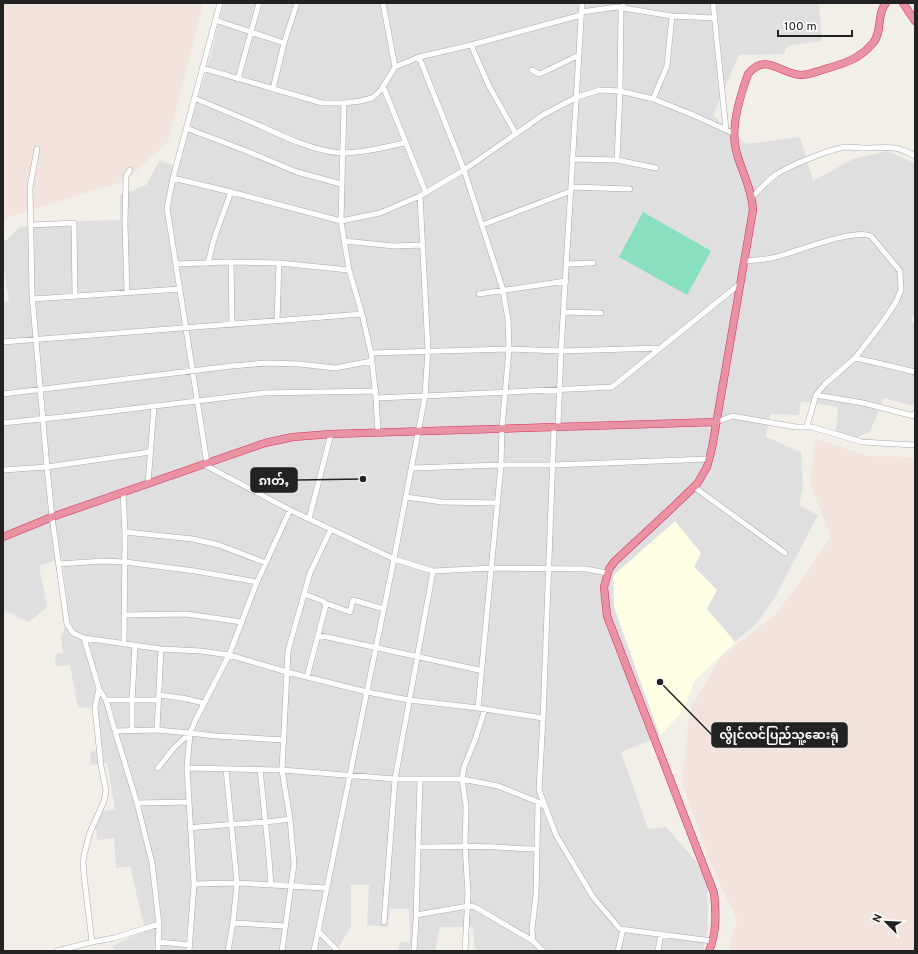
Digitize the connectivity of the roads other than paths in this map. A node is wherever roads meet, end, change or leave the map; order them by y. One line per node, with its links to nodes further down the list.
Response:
1 (220, 3): 13 (street)
2 (259, 3): 15 (street)
3 (297, 3): 16 (street)
4 (383, 3): 20 (street)
5 (582, 3): 10 (street)
6 (713, 3): 12 (street)
7 (886, 3): 33 (highway)
8 (903, 3): 14 (highway)
9 (622, 5): 10 (street); 11 (street); 26 (street)
10 (581, 13): 17 (street); 18 (street)
11 (672, 16): 12 (street); 29 (street)
12 (714, 18): 32 (street)
13 (215, 20): 15 (street); 21 (street)
14 (915, 21)
15 (250, 31): 16 (street); 23 (street)
16 (284, 43): 25 (street)
17 (471, 45): 19 (street); 34 (street)
18 (579, 54): 22 (street); 27 (street)
19 (419, 57): 20 (street); 43 (street)
20 (395, 67): 24 (street)
21 (202, 68): 23 (street); 28 (street)
22 (532, 70)
23 (238, 79): 25 (street)
24 (383, 86): 30 (street); 35 (street)
25 (273, 89): 30 (street)
26 (620, 91): 27 (street); 29 (street); 40 (street)
27 (577, 97): 34 (street); 39 (street)
28 (194, 98): 31 (street); 37 (street)
29 (653, 99): 32 (street)
30 (344, 104): 37 (street)
31 (186, 128): 44 (street); 45 (street)
32 (726, 130): 33 (street)
33 (733, 133): 51 (highway)
34 (516, 134): 43 (street)
35 (405, 143): 37 (street); 49 (street)
36 (37, 149): 53 (street)
37 (342, 153): 45 (street)
38 (915, 156): 51 (street)
39 (573, 159): 40 (street); 46 (street)
40 (617, 160): 41 (street)
41 (656, 168)
42 (130, 170): 69 (street)
43 (464, 170): 49 (street); 54 (street)
44 (173, 178): 48 (street); 62 (street)
45 (341, 184): 52 (street)
46 (571, 189): 47 (street); 54 (street); 63 (street)
47 (630, 189)
48 (231, 192): 52 (street); 59 (street)
49 (426, 193): 50 (street)
50 (420, 196): 52 (street); 56 (street)
51 (752, 197): 57 (highway)
52 (341, 221): 55 (street)
53 (31, 225): 71 (street); 72 (street)
54 (482, 225): 68 (street)
55 (344, 241): 56 (street); 64 (street)
56 (423, 245): 83 (street)
57 (744, 261): 66 (highway); 86 (street)
58 (231, 262): 59 (street); 60 (street); 77 (street)
59 (208, 263): 62 (street)
60 (279, 263): 64 (street); 76 (street)
61 (593, 263): 63 (street)
62 (176, 264): 67 (street)
63 (567, 264): 65 (street)
64 (349, 270): 75 (street)
65 (566, 281): 68 (street); 73 (street)
66 (741, 283): 81 (street); 102 (highway)
67 (180, 289): 69 (street); 78 (street)
68 (502, 290): 70 (street); 82 (street)
69 (127, 292): 71 (street)
70 (478, 294)
71 (75, 296): 72 (street)
72 (33, 298): 79 (street)
73 (564, 312): 74 (street); 84 (street)
74 (601, 313)
75 (362, 314): 76 (street); 85 (street)
76 (277, 321): 77 (street)
77 (232, 325): 78 (street)
78 (186, 329): 79 (street); 88 (street)
79 (36, 340): 80 (street); 90 (street)
80 (3, 342)
81 (660, 348): 84 (street); 91 (street)
82 (509, 349): 83 (street); 84 (street); 93 (street)
83 (428, 350): 85 (street); 96 (street)
84 (561, 351): 91 (street)
85 (371, 353): 87 (street)
86 (855, 358): 89 (street); 95 (street)
87 (372, 361): 88 (street); 92 (street)
88 (193, 372): 90 (street); 98 (street)
89 (915, 372)
90 (40, 390): 94 (street); 101 (street)
91 (559, 390): 93 (street); 105 (street)
92 (376, 391): 97 (street); 98 (street)
93 (505, 392): 96 (street); 106 (street)
94 (3, 394)
95 (816, 395): 100 (street); 104 (street)
96 (425, 396): 97 (street); 107 (street)
97 (376, 398): 108 (street)
98 (198, 400): 99 (street); 113 (street)
99 (154, 406): 101 (street); 111 (street)
100 (915, 413)
101 (42, 418): 103 (street); 116 (street)
102 (717, 422): 104 (street); 105 (highway); 112 (highway)
103 (3, 423)
104 (807, 426): 110 (street)
105 (556, 427): 106 (highway); 115 (street)
106 (502, 428): 107 (highway); 114 (street)
107 (419, 431): 108 (highway); 117 (street)
108 (378, 432): 109 (highway)
109 (331, 434): 113 (highway); 126 (street)
110 (915, 445)
111 (150, 452): 116 (street); 119 (street)
112 (709, 459): 115 (street); 120 (highway)
113 (205, 464): 119 (highway); 124 (street)
114 (501, 465): 115 (street); 117 (street); 123 (street)
115 (553, 465): 136 (street)
116 (47, 467): 118 (street); 125 (street)
117 (412, 468): 122 (street)
118 (3, 470)
119 (148, 484): 121 (highway)
120 (694, 487): 130 (street); 138 (highway)
121 (123, 493): 125 (highway); 128 (street)
122 (406, 497): 123 (street); 131 (street)
123 (498, 503): 135 (street)
124 (290, 510): 126 (street); 133 (street)
125 (52, 517): 129 (highway); 134 (street)
126 (309, 519): 127 (street)
127 (331, 530): 131 (street); 140 (street)
128 (125, 532): 132 (street); 133 (street)
129 (3, 537)
130 (785, 553)
131 (394, 559): 137 (street); 142 (street)
132 (125, 562): 134 (street); 139 (street); 143 (street)
133 (266, 563): 139 (street)
134 (59, 564): 146 (street)
135 (492, 568): 136 (street); 137 (street); 163 (street)
136 (548, 568): 138 (street); 165 (street)
137 (433, 571): 152 (street)
138 (607, 573): 206 (highway)
139 (257, 582): 144 (street)
140 (304, 594): 141 (street); 154 (street)
141 (325, 603): 142 (street); 145 (street)
142 (384, 609): 149 (street)
143 (124, 614): 144 (street); 147 (street)
144 (242, 622): 151 (street)
145 (318, 635): 149 (street); 155 (street)
146 (84, 638): 147 (street); 156 (street)
147 (124, 643): 148 (street)
148 (135, 645): 150 (street); 161 (street)
149 (376, 647): 152 (street); 157 (street)
150 (161, 649): 151 (street); 158 (street)
151 (229, 655): 154 (street); 162 (street)
152 (418, 656): 153 (street); 160 (street)
153 (479, 670)
154 (288, 672): 155 (street); 170 (street)
155 (307, 677): 157 (street)
156 (99, 690): 159 (street); 207 (street)
157 (367, 692): 160 (street); 176 (street)
158 (158, 697): 161 (street); 162 (street); 167 (street)
159 (106, 700): 161 (street); 168 (street)
160 (409, 700): 163 (street); 177 (street)
161 (132, 701): 166 (street)
162 (204, 703): 169 (street)
163 (478, 708): 164 (street)
164 (485, 709): 165 (street); 179 (street)
165 (543, 718): 183 (street)
166 (132, 730): 167 (street); 168 (street)
167 (156, 730): 169 (street)
168 (115, 731): 182 (street)
169 (190, 733): 170 (street); 171 (street); 172 (street)
170 (284, 740): 175 (street)
171 (158, 768)
172 (187, 768): 173 (street); 180 (street)
173 (226, 769): 174 (street); 186 (street)
174 (260, 770): 175 (street); 185 (street)
175 (282, 770): 176 (street); 184 (street)
176 (351, 775): 177 (street); 195 (street)
177 (396, 778): 178 (street); 198 (street)
178 (420, 779): 179 (street); 189 (street)
179 (462, 779): 181 (street); 188 (street)
180 (189, 802): 182 (street); 187 (street)
181 (538, 802): 183 (street); 190 (street)
182 (137, 803): 200 (street)
183 (546, 808): 202 (street)
184 (290, 819): 185 (street); 194 (street)
185 (265, 823): 186 (street); 193 (street)
186 (231, 824): 187 (street); 192 (street)
187 (190, 828): 191 (street)
188 (465, 846): 189 (street); 190 (street); 196 (street)
189 (418, 847): 197 (street)
190 (537, 849): 205 (street)
191 (194, 884): 192 (street); 209 (street)
192 (236, 884): 193 (street); 199 (street)
193 (271, 885): 194 (street)
194 (291, 886): 195 (street); 201 (street)
195 (326, 888): 203 (street)
196 (468, 906): 197 (street); 205 (street); 218 (street)
197 (416, 915): 217 (street)
198 (384, 922)
199 (233, 923): 201 (street); 213 (street)
200 (159, 924): 207 (street); 208 (street)
201 (285, 926): 214 (street)
202 (623, 929): 204 (street); 220 (street)
203 (318, 931): 215 (street); 216 (street)
204 (661, 934): 206 (street); 221 (street)
205 (533, 941): 219 (street)
206 (712, 941): 222 (highway)
207 (92, 942): 210 (street)
208 (159, 942): 209 (street); 211 (street)
209 (190, 945): 212 (street)
210 (57, 951)
211 (158, 951)
212 (189, 951)
213 (228, 951)
214 (282, 951)
215 (314, 951)
216 (338, 951)
217 (414, 951)
218 (465, 951)
219 (543, 951)
220 (618, 951)
221 (658, 951)
222 (709, 951)

